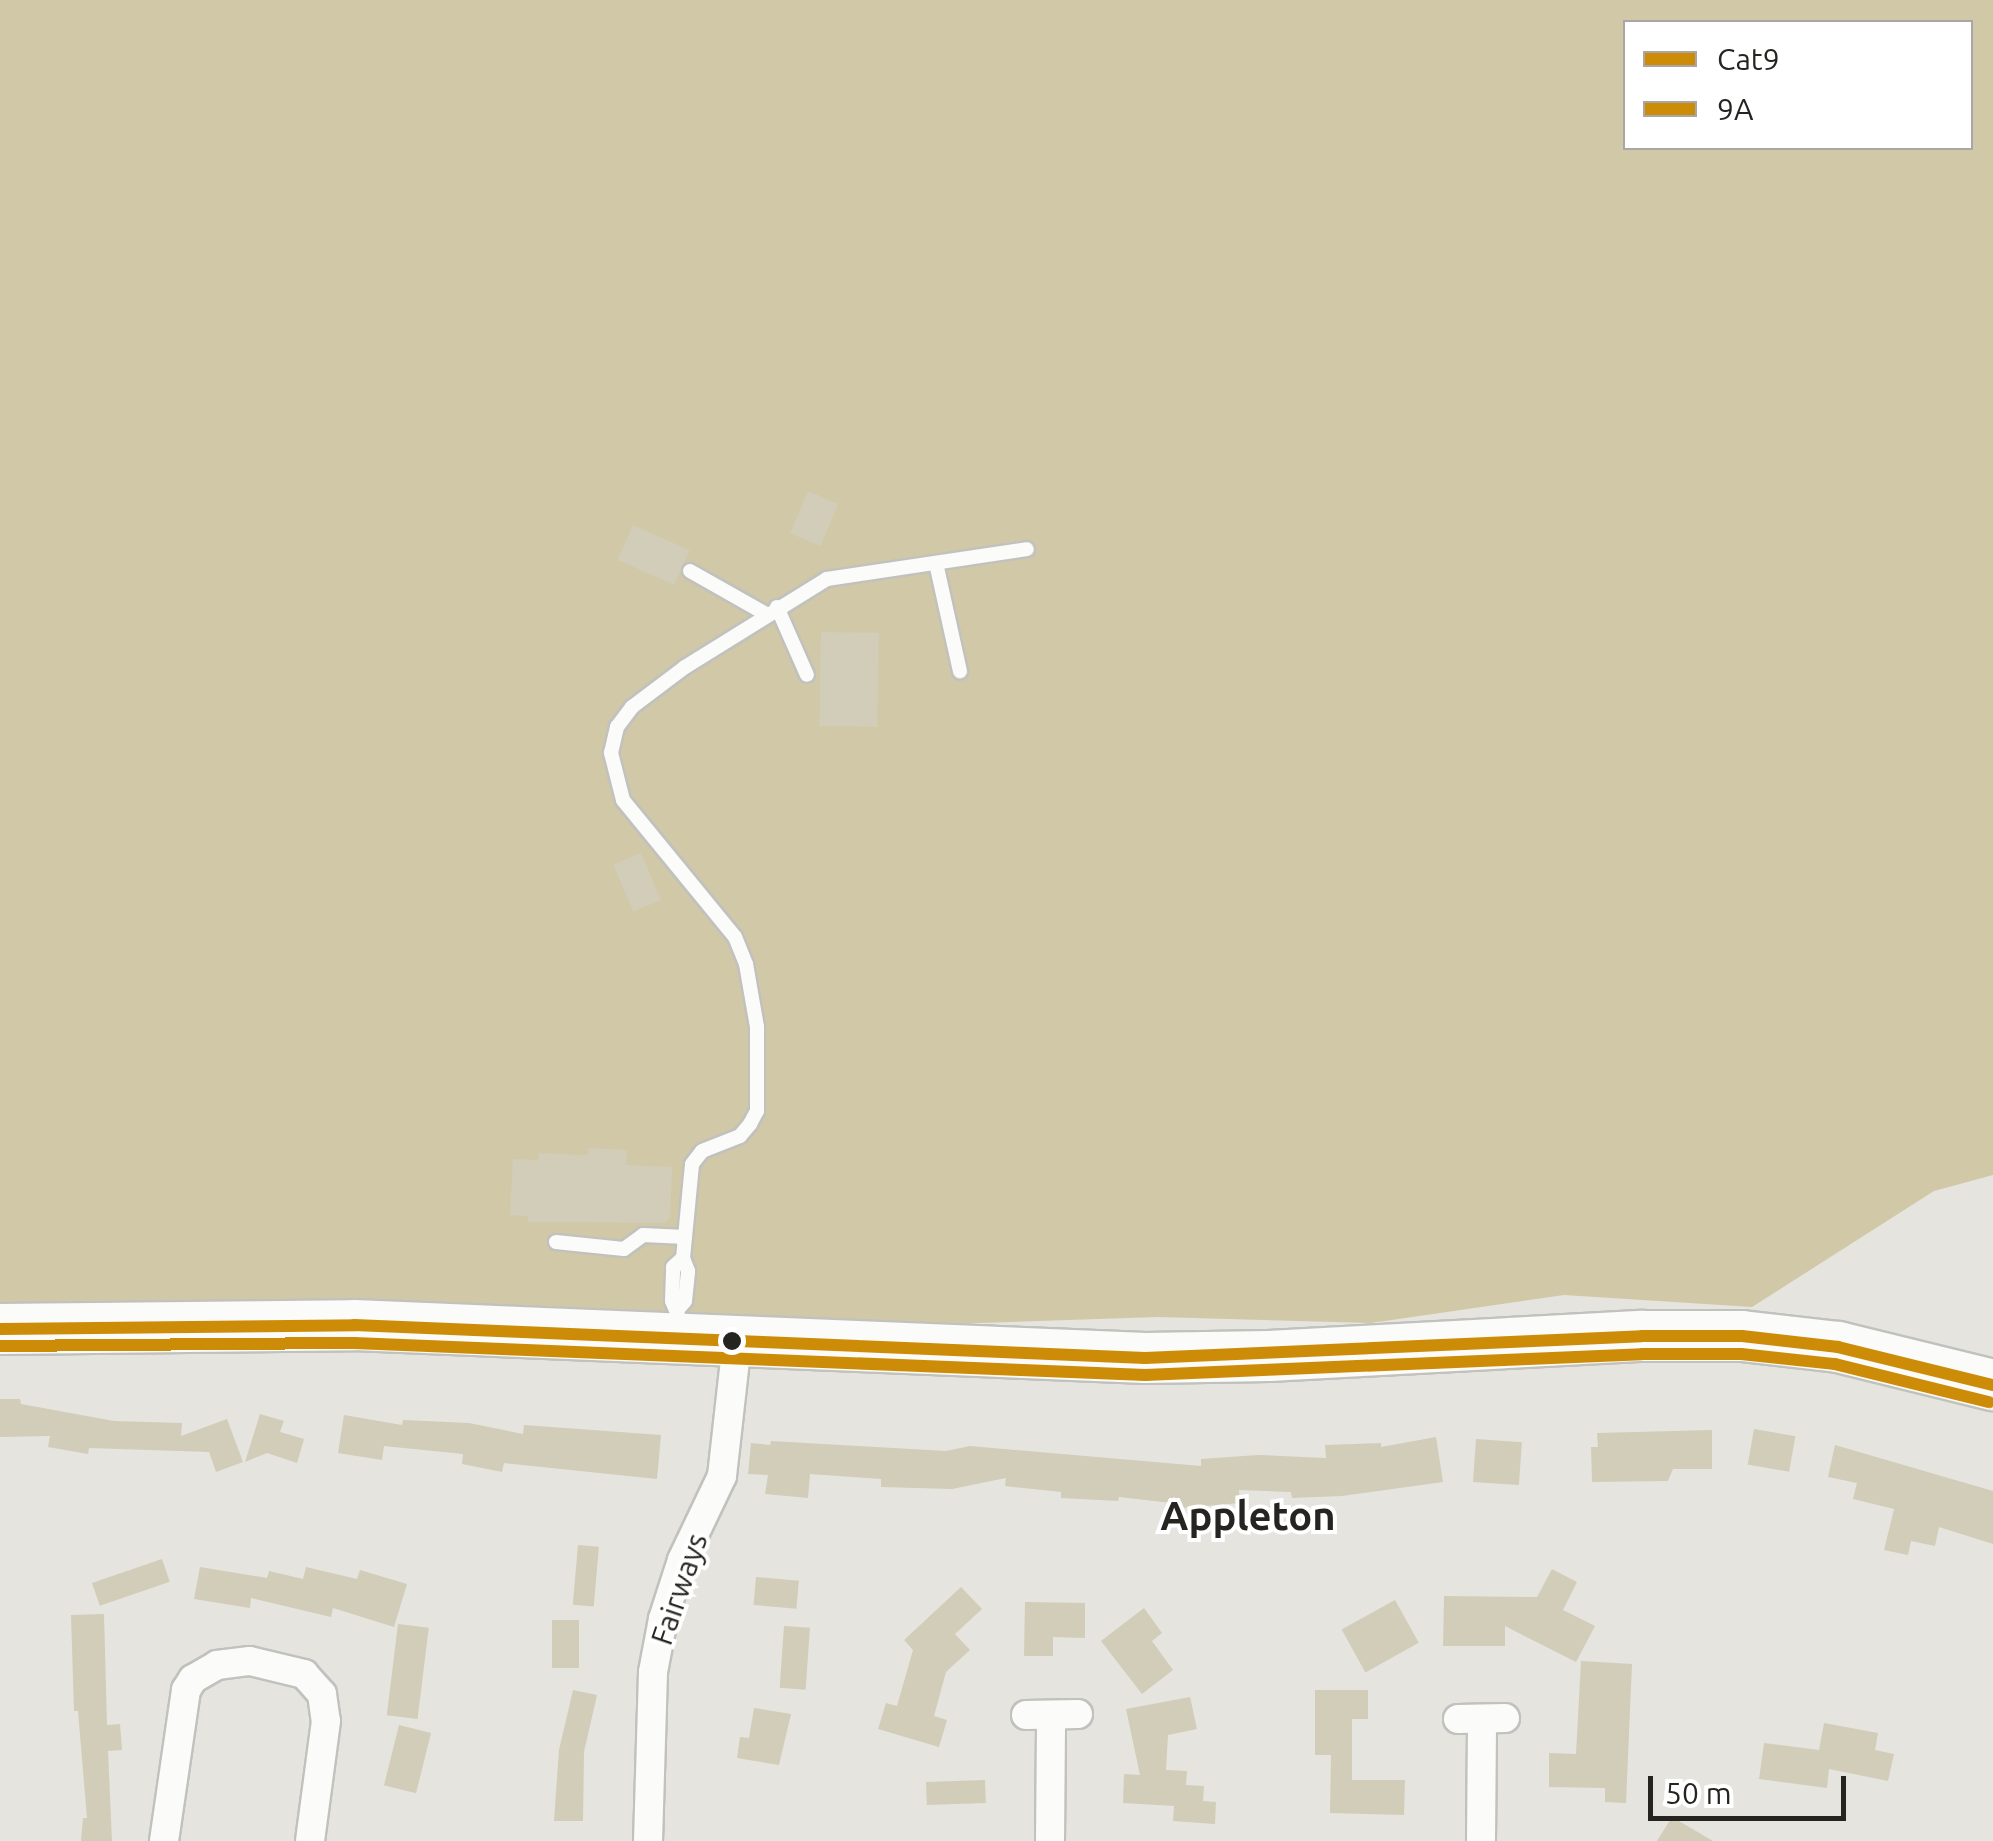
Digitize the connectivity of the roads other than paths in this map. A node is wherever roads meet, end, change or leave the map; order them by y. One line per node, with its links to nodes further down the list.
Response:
1 (1027, 549): 2 (lane)
2 (936, 563): 4 (lane); 5 (lane)
3 (690, 572): 4 (lane)
4 (772, 610): 6 (lane); 7 (lane)
5 (960, 671)
6 (807, 674)
7 (685, 1238): 8 (lane); 9 (lane)
8 (556, 1242)
9 (678, 1324): 10 (highway); 11 (highway)
10 (0, 1328)
11 (737, 1342): 12 (highway); 17 (street, Fairways)
12 (1993, 1385)
13 (1052, 1715): 18 (street)
14 (1482, 1719): 19 (street)
15 (164, 1841): 16 (street)
16 (310, 1841)
17 (648, 1841)
18 (1050, 1841)
19 (1481, 1841)

